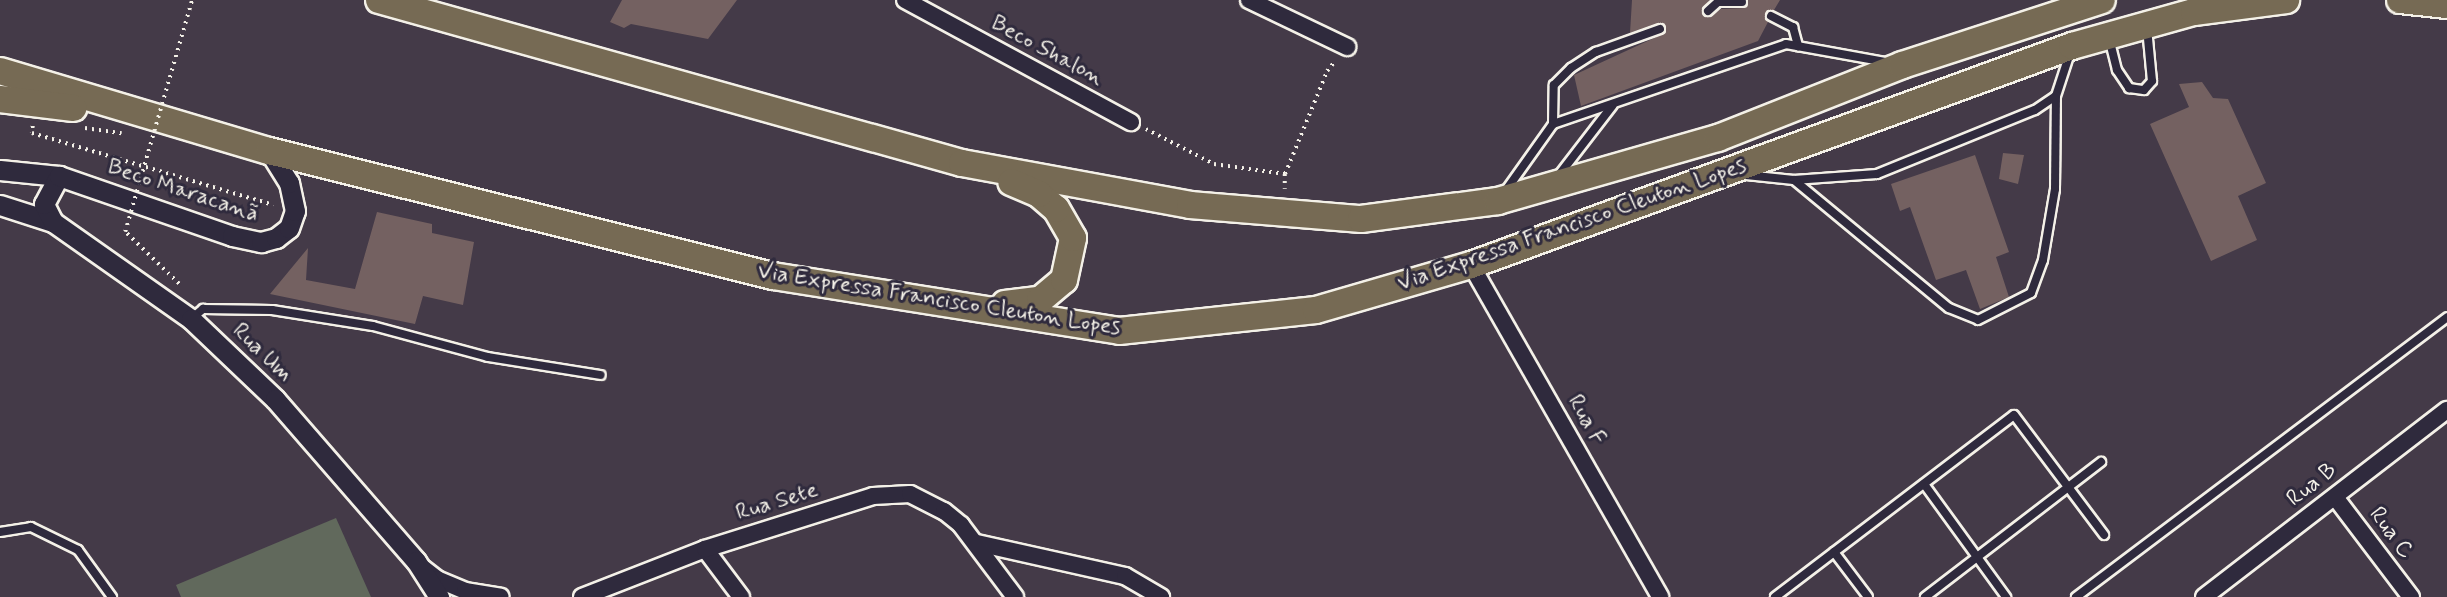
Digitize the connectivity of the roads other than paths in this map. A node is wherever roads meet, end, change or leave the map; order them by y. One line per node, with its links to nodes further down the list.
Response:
1 (379, 0): 26 (highway, Via Expressa Francisco Cleuton Lopes)
2 (905, 0): 22 (street, Beco Shalon)
3 (1249, 0): 16 (street)
4 (2102, 0): 17 (highway, Via Expressa Francisco Cleuton Lopes)
5 (2286, 0): 11 (highway, Via Expressa Francisco Cleuton Lopes)
6 (2400, 0): 8 (highway)
7 (1742, 2): 9 (lane)
8 (2447, 5)
9 (1708, 11)
10 (1771, 16): 14 (lane)
11 (2147, 25): 13 (highway, Via Expressa Francisco Cleuton Lopes); 13 (lane)
12 (1660, 29): 23 (lane)
13 (2108, 36): 15 (highway, Via Expressa Francisco Cleuton Lopes)
14 (1798, 46): 17 (lane); 21 (lane)
15 (2072, 46): 19 (lane); 28 (highway, Via Expressa Francisco Cleuton Lopes)
16 (1347, 47)
17 (1902, 65): 31 (highway, Via Expressa Francisco Cleuton Lopes)
18 (0, 71): 24 (highway)
19 (2056, 96): 30 (lane); 30 (lane)
20 (0, 99): 24 (highway)
21 (1613, 105): 23 (lane); 31 (lane)
22 (1131, 122)
23 (1553, 124): 32 (lane)
24 (138, 130): 25 (highway, Via Expressa Francisco Cleuton Lopes)
25 (268, 150): 29 (street, Beco Maracanã); 36 (highway, Via Expressa Francisco Cleuton Lopes)
26 (962, 163): 32 (highway, Via Expressa Francisco Cleuton Lopes); 36 (highway)
27 (0, 170): 29 (street, Beco Maracanã)
28 (1726, 173): 30 (lane); 35 (highway, Via Expressa Francisco Cleuton Lopes)
29 (59, 176): 34 (street)
30 (1794, 180)
31 (1549, 187): 32 (highway, Via Expressa Francisco Cleuton Lopes)
32 (1498, 201)
33 (0, 205): 34 (street, Rua Um)
34 (53, 222): 38 (street, Rua Um)
35 (1471, 265): 36 (highway, Via Expressa Francisco Cleuton Lopes); 59 (street, Rua F)
36 (972, 308)
37 (2447, 317): 64 (lane)
38 (191, 318): 39 (lane); 51 (street, Rua Um)
39 (601, 375)
40 (2447, 410): 44 (street, Rua B)
41 (2101, 462): 43 (lane)
42 (1924, 484): 43 (lane); 49 (lane); 50 (lane)
43 (2068, 488): 46 (lane); 50 (lane)
44 (2335, 496): 65 (street, Rua B); 66 (street, Rua C)
45 (0, 531): 52 (lane)
46 (2104, 535)
47 (977, 543): 48 (street, Rua Sete); 57 (street, Rua Sete); 58 (street)
48 (705, 549): 55 (street, Rua Sete); 56 (street)
49 (1834, 552): 60 (lane); 61 (lane)
50 (1977, 557): 62 (lane); 63 (lane)
51 (416, 561): 53 (street, Rua Um); 54 (street)
52 (113, 597)
53 (439, 597)
54 (501, 597)
55 (582, 597)
56 (741, 597)
57 (1015, 597)
58 (1161, 597)
59 (1660, 597)
60 (1775, 597)
61 (1868, 597)
62 (1925, 597)
63 (2006, 597)
64 (2076, 597)
65 (2204, 597)
66 (2411, 597)

